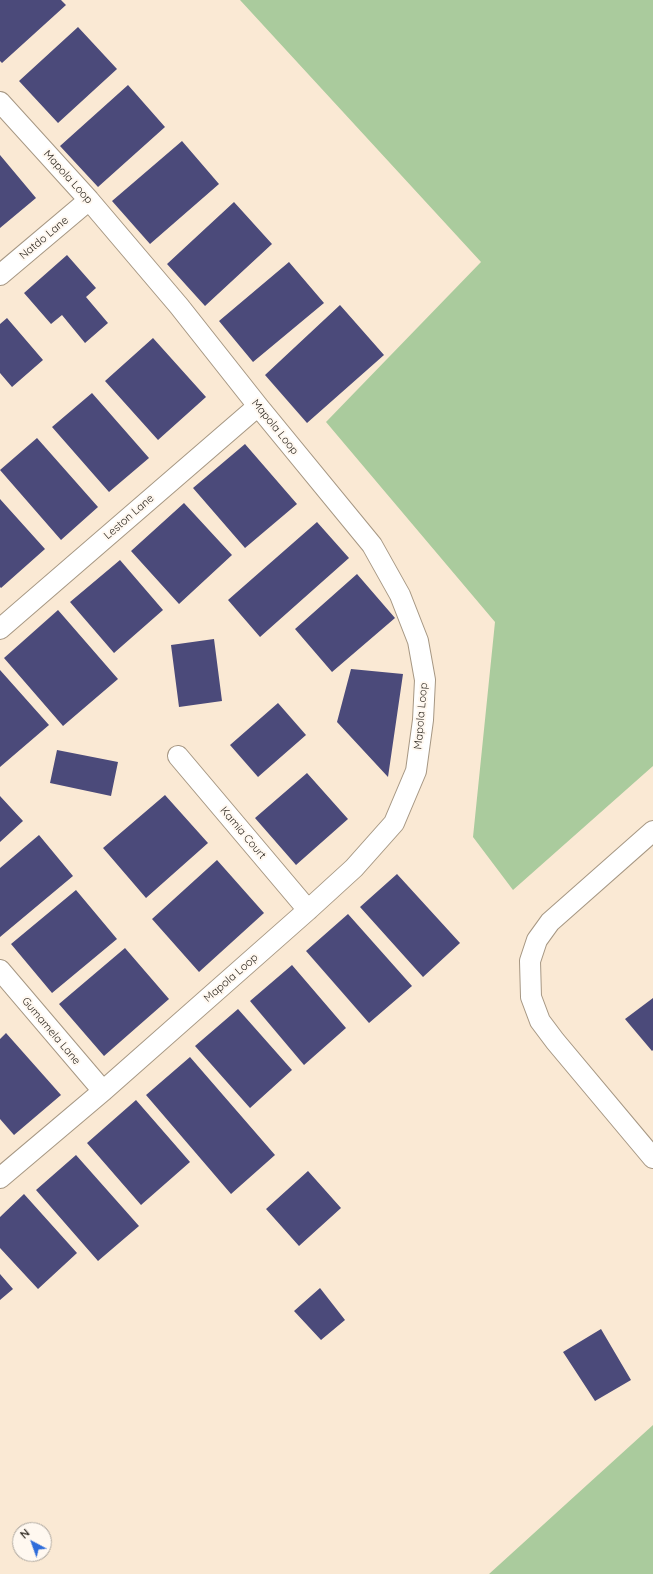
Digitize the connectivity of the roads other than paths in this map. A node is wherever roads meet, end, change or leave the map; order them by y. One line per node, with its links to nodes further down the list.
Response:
1 (0, 102): 2 (street, Mapola Loop)
2 (89, 200): 3 (street, Natdo Lane); 4 (street, Mapola Loop)
3 (0, 275)
4 (258, 406): 5 (street, Leston Lane); 8 (street, Mapola Loop)
5 (0, 629)
6 (178, 756): 8 (street, Kamia Court)
7 (653, 831): 11 (street)
8 (308, 910): 10 (street, Mapola Loop)
9 (0, 970): 10 (street, Gumamela Lane)
10 (103, 1091): 12 (street, Mapola Loop)
11 (653, 1158)
12 (0, 1178)

